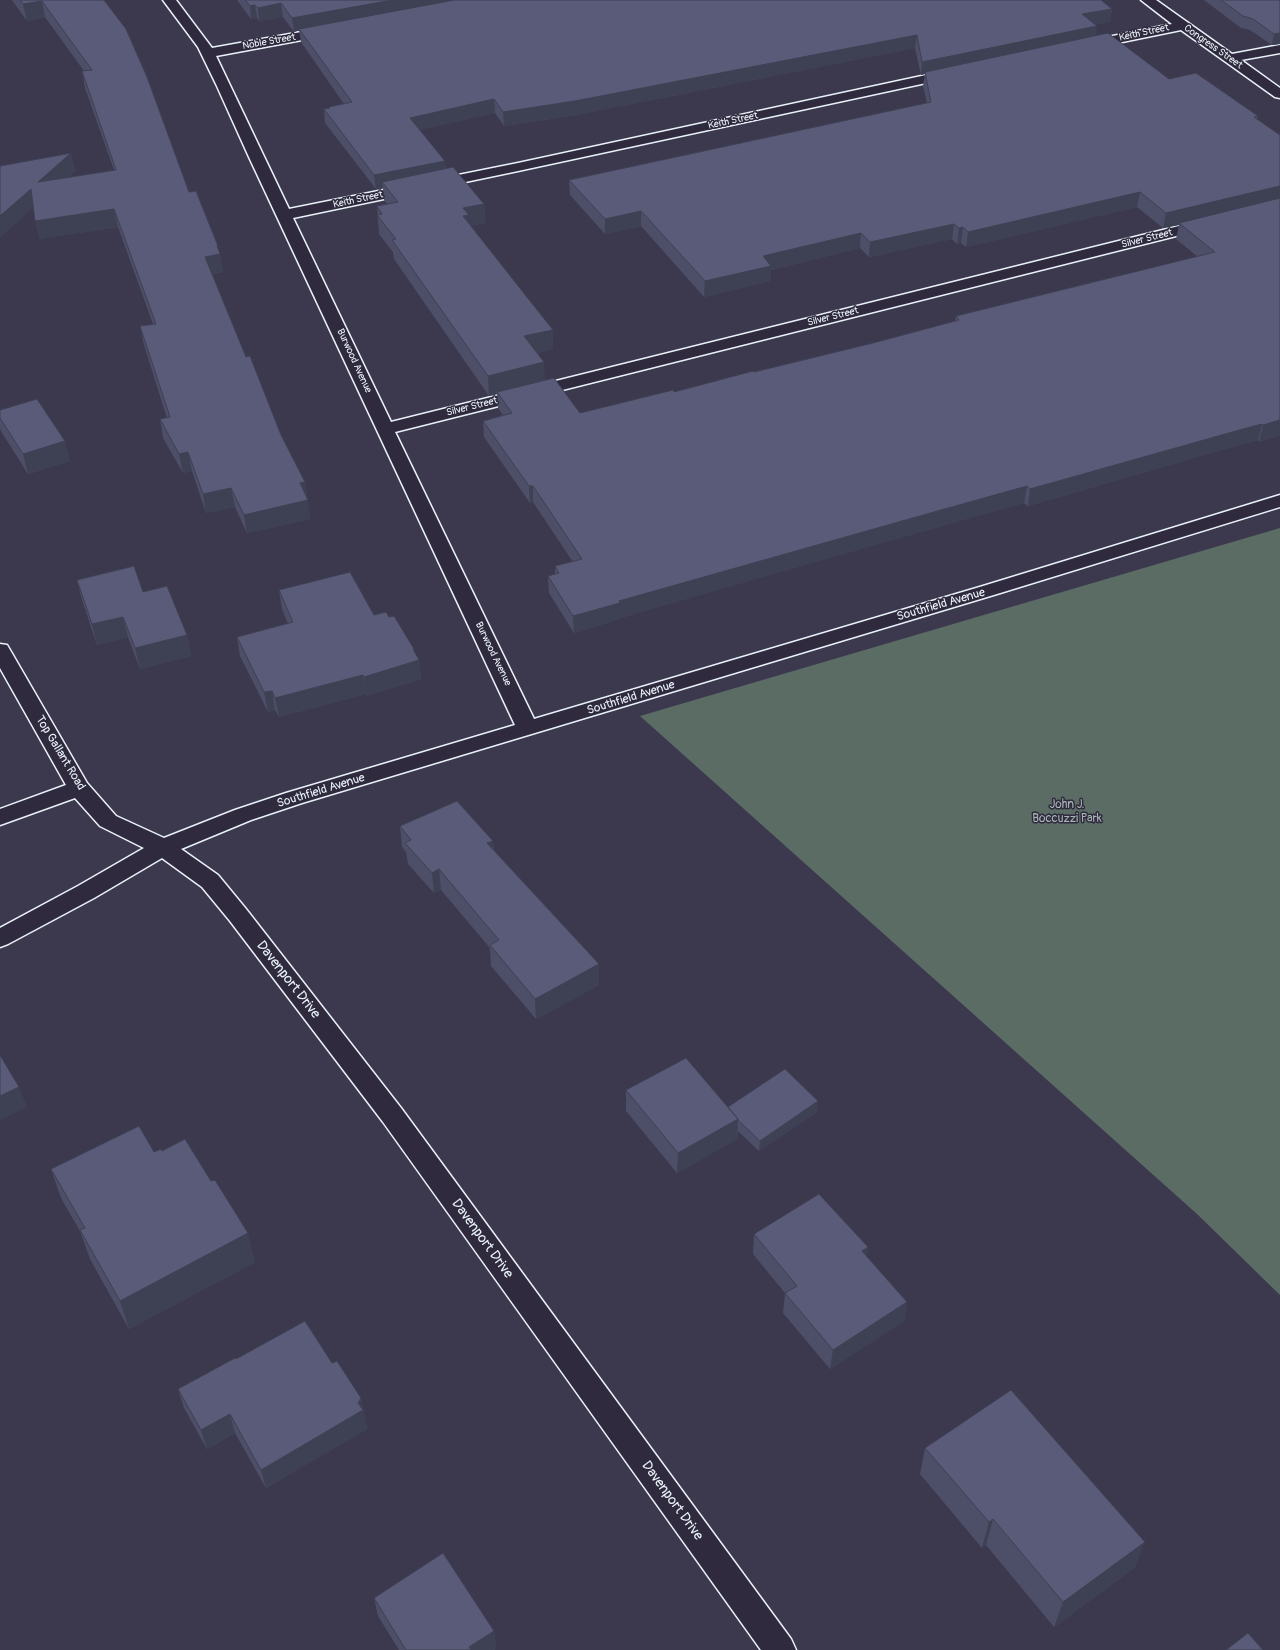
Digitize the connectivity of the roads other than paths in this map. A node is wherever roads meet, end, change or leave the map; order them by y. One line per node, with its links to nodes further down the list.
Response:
1 (169, 0): 7 (street, Burwood Avenue)
2 (1147, 0): 3 (street, Congress Street)
3 (1183, 26): 5 (street, Keith Street); 8 (street, Congress Street)
4 (340, 29): 7 (street, Noble Street)
5 (1078, 47)
6 (1280, 49): 8 (street)
7 (208, 53): 11 (street, Burwood Avenue)
8 (1230, 58): 10 (street, Congress Street)
9 (968, 70): 11 (street, Keith Street)
10 (1280, 94)
11 (284, 215): 13 (street, Burwood Avenue)
12 (1220, 221): 13 (street, Silver Street)
13 (385, 429): 16 (street, Burwood Avenue)
14 (1280, 501): 16 (street, Southfield Avenue)
15 (0, 650): 17 (street, Top Gallant Road)
16 (528, 729): 19 (street, Southfield Avenue)
17 (79, 788): 18 (street); 19 (street, Top Gallant Road)
18 (0, 817)
19 (163, 847): 20 (street, Southfield Avenue); 21 (street, Davenport Drive)
20 (0, 938)
21 (780, 1650)

